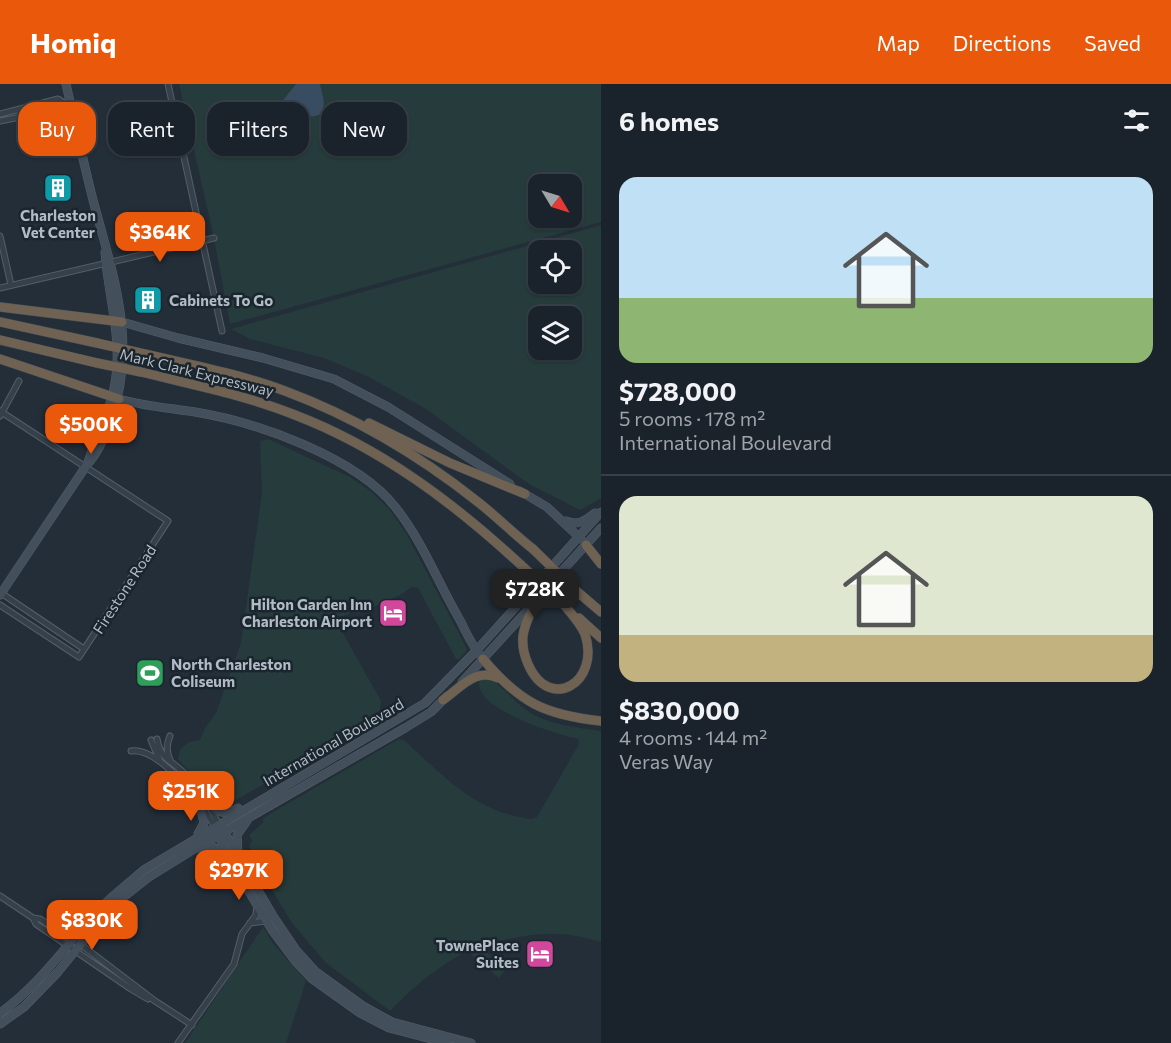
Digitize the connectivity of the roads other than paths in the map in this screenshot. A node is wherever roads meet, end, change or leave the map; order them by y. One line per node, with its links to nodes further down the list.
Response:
1 (66, 84): 5 (main road)
2 (168, 84): 13 (street)
3 (46, 102): 4 (street)
4 (65, 102)
5 (67, 102)
6 (18, 109): 7 (street)
7 (0, 114)
8 (18, 117): 9 (street)
9 (0, 121)
10 (81, 156): 14 (main road)
11 (0, 236): 15 (street)
12 (214, 238): 13 (street)
13 (204, 241): 14 (street); 20 (street)
14 (109, 263): 15 (street); 18 (main road)
15 (11, 285): 16 (street)
16 (0, 288)
17 (0, 307): 18 (highway)
18 (119, 321): 25 (main road); 28 (main road)
19 (0, 322): 24 (highway, Mark Clark Expressway, bridge)
20 (222, 331)
21 (0, 340): 37 (highway, Mark Clark Expressway, bridge)
22 (0, 359): 25 (highway)
23 (20, 381): 26 (street)
24 (277, 388): 28 (highway); 39 (highway, Mark Clark Expressway, bridge)
25 (115, 398): 27 (main road); 42 (main road)
26 (1, 413): 27 (street)
27 (86, 466): 35 (main road); 41 (street, Firestone Road)
28 (525, 494): 30 (main road)
29 (601, 510): 30 (main road); 32 (main road, International Boulevard)
30 (559, 517): 32 (main road)
31 (601, 528): 33 (main road, International Boulevard)
32 (579, 537): 33 (main road); 42 (main road, International Boulevard)
33 (586, 545): 34 (highway); 36 (main road, International Boulevard)
34 (601, 564)
35 (0, 594): 41 (street)
36 (541, 594): 37 (highway); 43 (main road, International Boulevard)
37 (560, 600): 40 (highway, Mark Clark Expressway)
38 (0, 605): 41 (street, Firestone Road)
39 (601, 612)
40 (601, 638)
41 (84, 649)
42 (476, 651): 43 (main road); 51 (main road, International Boulevard)
43 (483, 659): 44 (highway); 45 (main road, International Boulevard)
44 (499, 678): 45 (highway); 46 (highway)
45 (444, 700): 53 (main road, International Boulevard)
46 (601, 721)
47 (170, 736): 50 (street)
48 (131, 751): 49 (street)
49 (162, 763): 50 (street); 52 (street)
50 (172, 764): 52 (street)
51 (267, 796): 52 (main road); 54 (main road, International Boulevard)
52 (201, 799): 54 (street); 55 (main road)
53 (250, 818): 54 (main road, International Boulevard); 57 (main road)
54 (219, 830): 55 (main road, International Boulevard); 56 (main road); 57 (main road)
55 (192, 845): 56 (main road); 62 (main road, International Boulevard)
56 (227, 855): 59 (main road)
57 (238, 858): 68 (main road)
58 (0, 896): 62 (street)
59 (257, 906): 60 (main road); 61 (street)
60 (267, 921): 61 (street); 67 (main road)
61 (250, 923): 65 (street)
62 (74, 945): 63 (main road, International Boulevard); 64 (main road, International Boulevard); 65 (street)
63 (0, 1013)
64 (0, 1024)
65 (192, 1025): 66 (street)
66 (178, 1043)
67 (447, 1043)
68 (471, 1043)

